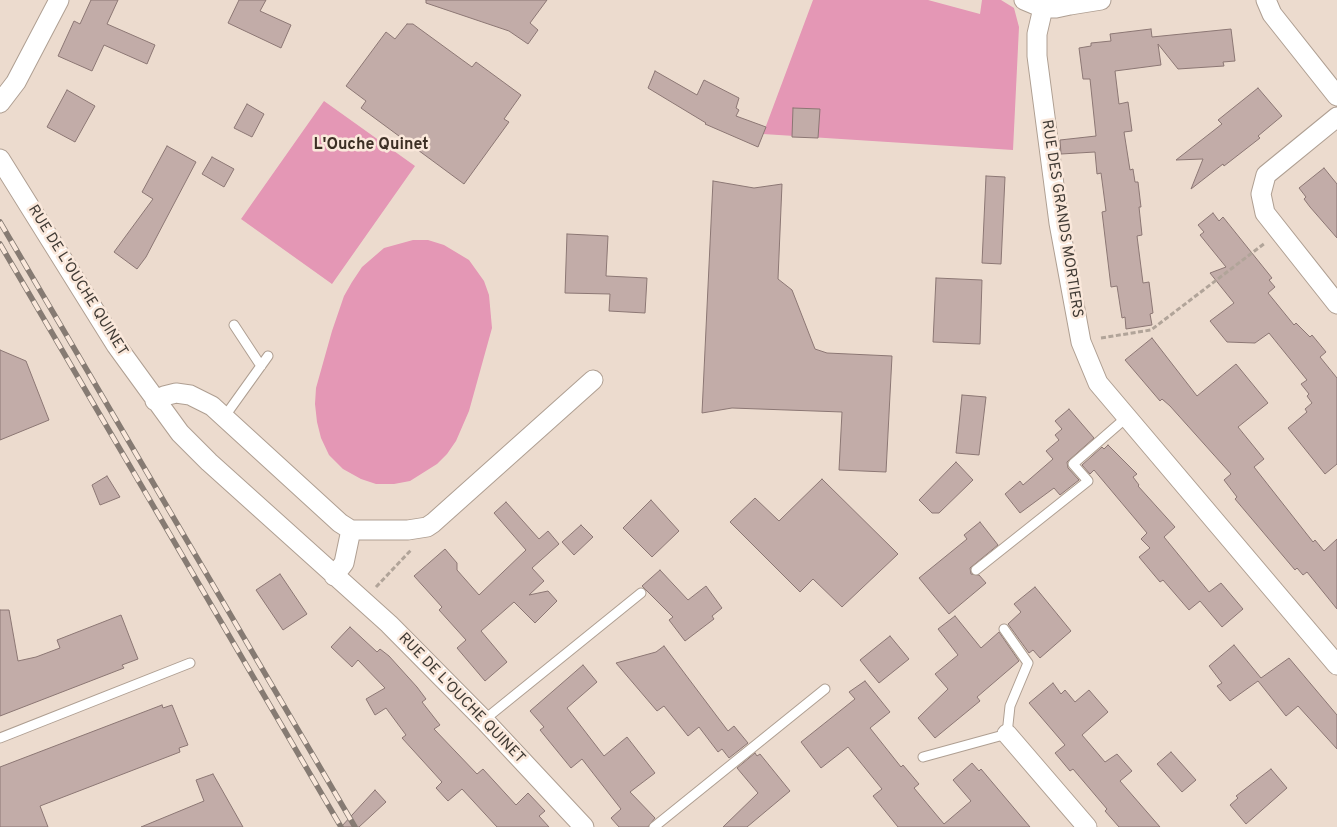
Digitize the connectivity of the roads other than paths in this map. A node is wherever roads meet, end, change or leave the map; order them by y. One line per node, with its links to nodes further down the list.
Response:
1 (59, 0): 8 (street)
2 (1024, 0): 6 (street)
3 (1101, 0): 5 (street)
4 (1266, 0): 7 (street)
5 (1071, 2): 6 (street)
6 (1044, 8): 18 (street, RUE DES GRANDS MORTIERS)
7 (1337, 96)
8 (0, 103)
9 (1337, 117): 11 (street)
10 (0, 159): 16 (street, RUE DE L'OUCHE QUINET)
11 (1337, 304)
12 (234, 325): 14 (lane)
13 (268, 356): 14 (lane)
14 (261, 366): 17 (lane)
15 (593, 380): 19 (street)
16 (155, 401): 17 (street); 21 (street, RUE DE L'OUCHE QUINET)
17 (225, 416): 19 (street)
18 (1127, 417): 20 (lane); 25 (street, RUE DES GRANDS MORTIERS)
19 (351, 530): 21 (street)
20 (976, 570)
21 (334, 576): 27 (street, RUE DE L'OUCHE QUINET)
22 (641, 593): 27 (lane)
23 (1004, 629): 28 (lane)
24 (190, 663): 29 (lane)
25 (1337, 665)
26 (825, 689): 32 (lane)
27 (484, 720): 31 (street, RUE DE L'OUCHE QUINET)
28 (1007, 734): 30 (lane); 33 (street)
29 (0, 738)
30 (923, 757)
31 (584, 827)
32 (654, 827)
33 (1087, 827)

